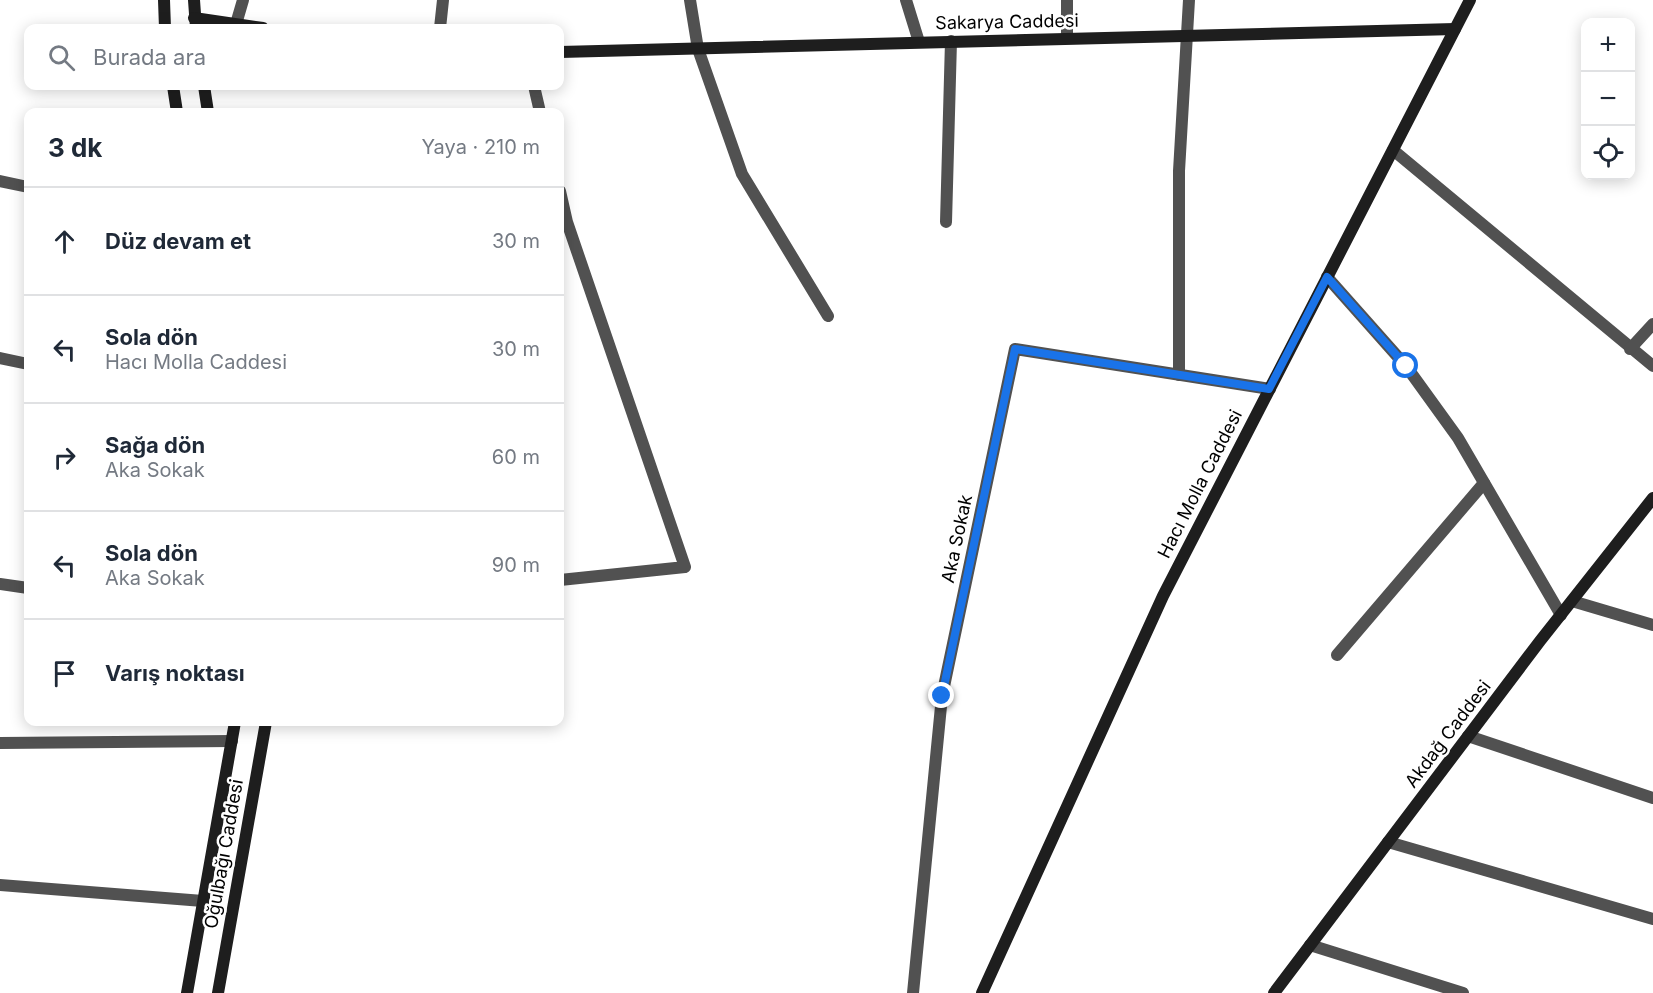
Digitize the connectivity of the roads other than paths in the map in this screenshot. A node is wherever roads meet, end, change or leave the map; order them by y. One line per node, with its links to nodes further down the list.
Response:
1 (164, 0): 11 (street)
2 (194, 0): 10 (street)
3 (243, 0): 12 (street)
4 (443, 0): 13 (street)
5 (690, 0): 19 (street)
6 (906, 0): 18 (street)
7 (1067, 0): 16 (street)
8 (1189, 0): 15 (street)
9 (1470, 0): 14 (street, Hacı Molla Caddesi)
10 (195, 23): 12 (street)
11 (165, 24)
12 (236, 24)
13 (440, 24)
14 (1455, 28): 15 (street, Sakarya Caddesi); 27 (street, Hacı Molla Caddesi)
15 (1188, 35): 16 (street, Sakarya Caddesi); 39 (street)
16 (1067, 38): 17 (street, Sakarya Caddesi)
17 (951, 41): 18 (street, Sakarya Caddesi); 31 (street)
18 (919, 42): 19 (street, Sakarya Caddesi)
19 (698, 49): 20 (street, Sakarya Caddesi); 33 (street)
20 (564, 52)
21 (174, 90): 24 (street)
22 (205, 90): 25 (street)
23 (535, 90): 26 (street)
24 (176, 108)
25 (207, 108)
26 (539, 108)
27 (1393, 150): 32 (street, Hacı Molla Caddesi); 35 (street)
28 (0, 181): 29 (street)
29 (24, 186)
30 (564, 209): 43 (street)
31 (946, 222)
32 (1327, 277): 40 (street, Hacı Molla Caddesi); 41 (street)
33 (828, 316)
34 (1653, 324): 35 (street)
35 (1630, 349): 38 (street)
36 (0, 358): 37 (street)
37 (24, 363)
38 (1653, 366)
39 (1179, 375): 40 (street, Aka Sokak); 63 (street, Aka Sokak)
40 (1269, 389): 64 (street, Hacı Molla Caddesi)
41 (1484, 483): 47 (street); 49 (street)
42 (1653, 498): 46 (street, Akdağ Caddesi)
43 (564, 580)
44 (0, 584): 45 (street)
45 (24, 587)
46 (1572, 601): 47 (street, Akdağ Caddesi); 48 (street)
47 (1561, 615): 52 (street, Akdağ Caddesi)
48 (1653, 625)
49 (1337, 655)
50 (234, 726): 53 (street, Oğulbağı Caddesi)
51 (265, 726): 62 (street, Oğulbağı Caddesi)
52 (1468, 736): 55 (street); 56 (street, Akdağ Caddesi)
53 (232, 741): 54 (street); 58 (street, Oğulbağı Caddesi)
54 (0, 743)
55 (1653, 798)
56 (1388, 842): 59 (street); 60 (street, Akdağ Caddesi)
57 (0, 885): 58 (street)
58 (203, 901): 61 (street, Oğulbağı Caddesi)
59 (1653, 919)
60 (1310, 945): 65 (street, Akdağ Caddesi); 66 (street)
61 (187, 993)
62 (218, 993)
63 (913, 993)
64 (982, 993)
65 (1274, 993)
66 (1463, 993)

